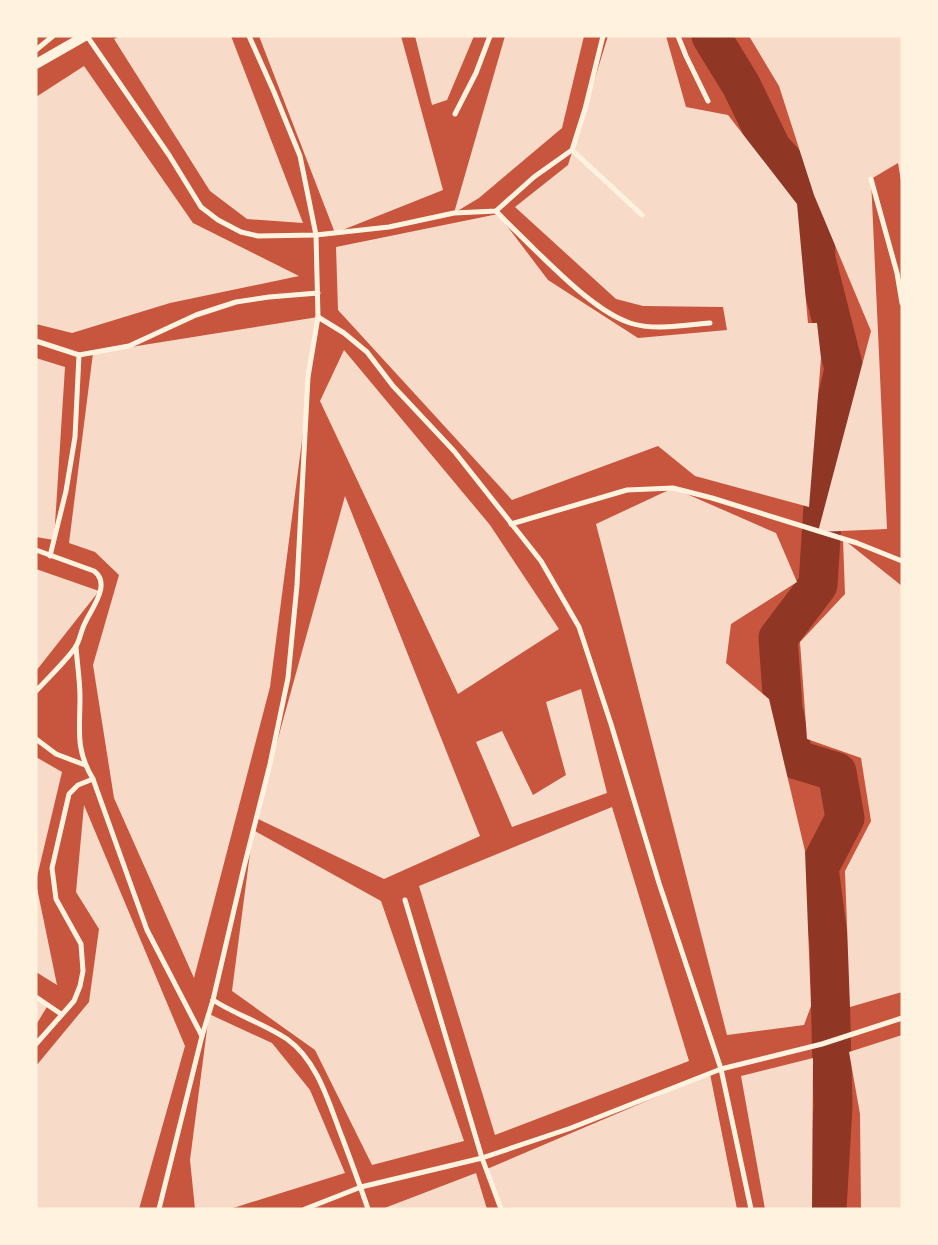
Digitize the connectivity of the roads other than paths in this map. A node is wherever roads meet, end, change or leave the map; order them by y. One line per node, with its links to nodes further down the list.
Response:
1 (53, 36): 7 (street)
2 (86, 36): 8 (main road); 15 (street)
3 (249, 36): 15 (street)
4 (490, 36): 10 (street)
5 (603, 36): 11 (street)
6 (678, 36): 9 (street)
7 (36, 50)
8 (36, 64)
9 (708, 101)
10 (455, 114)
11 (572, 150): 13 (street); 14 (street)
12 (871, 179): 17 (street)
13 (496, 211): 15 (street); 19 (street)
14 (642, 215)
15 (316, 235): 16 (street)
16 (318, 293): 18 (street); 21 (street)
17 (902, 304)
18 (318, 316): 22 (street); 33 (street)
19 (710, 323)
20 (36, 341): 21 (street)
21 (79, 355): 24 (street)
22 (511, 524): 25 (street); 38 (street)
23 (36, 550): 24 (street)
24 (50, 556): 26 (street)
25 (902, 561)
26 (76, 646): 27 (street); 29 (street)
27 (36, 691)
28 (36, 739): 29 (street)
29 (85, 765): 30 (street)
30 (93, 779): 34 (street); 36 (street)
31 (405, 900): 39 (street)
32 (36, 997): 34 (street)
33 (213, 1000): 36 (street); 40 (street)
34 (61, 1014): 37 (street)
35 (902, 1018): 38 (street)
36 (202, 1036): 41 (street)
37 (36, 1044)
38 (721, 1069): 39 (street); 45 (street)
39 (482, 1158): 40 (street); 44 (street)
40 (361, 1187): 42 (street); 43 (street)
41 (159, 1209)
42 (305, 1209)
43 (368, 1209)
44 (501, 1209)
45 (751, 1209)

